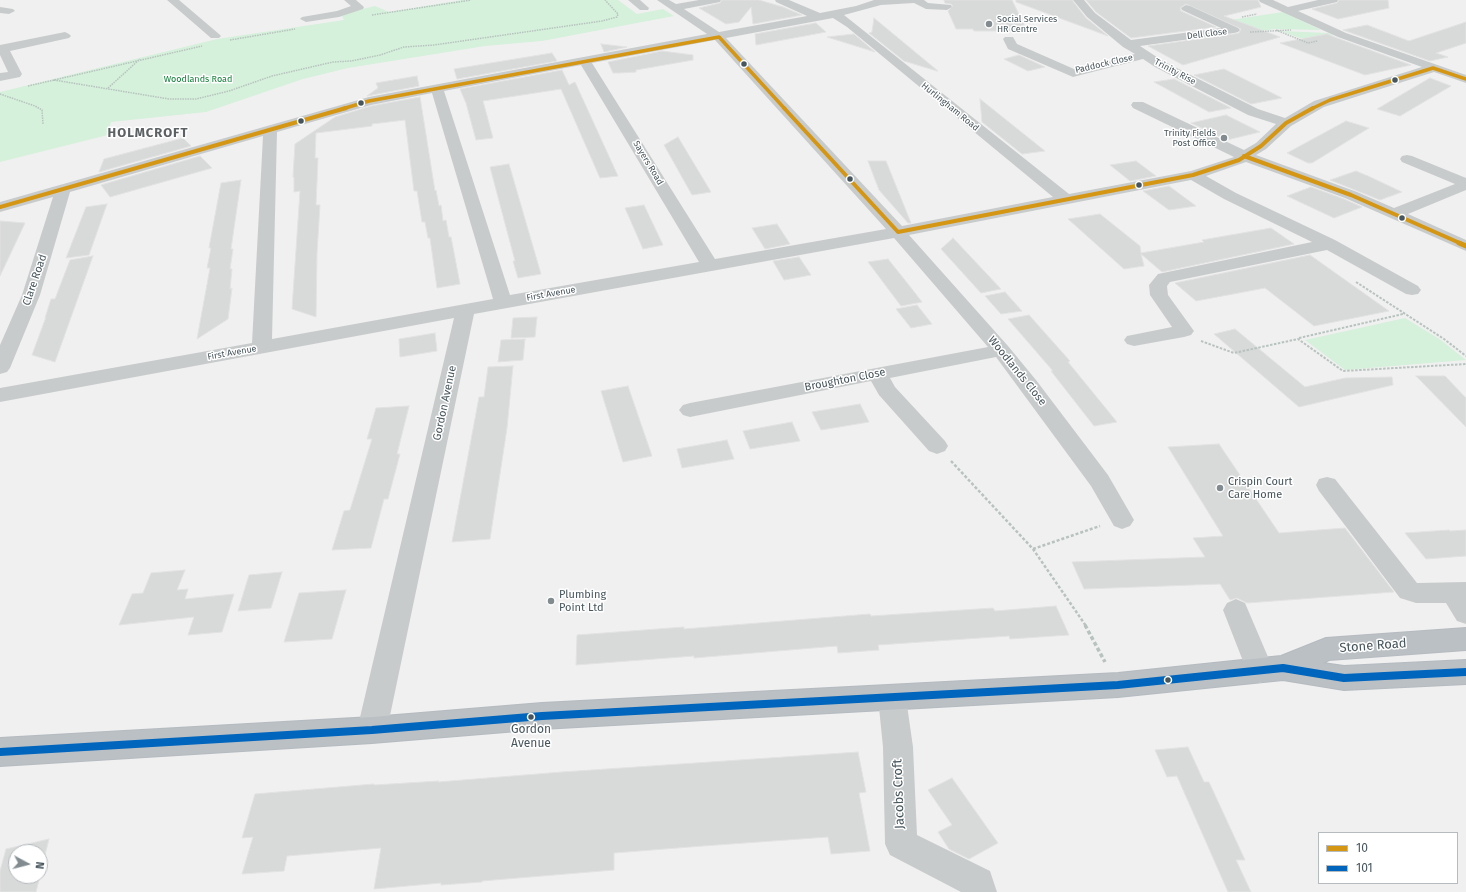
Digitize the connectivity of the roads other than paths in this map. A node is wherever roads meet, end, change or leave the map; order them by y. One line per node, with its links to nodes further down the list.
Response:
1 (172, 0): 20 (street)
2 (349, 0): 18 (street)
3 (633, 0): 12 (street)
4 (662, 0): 13 (street)
5 (716, 0): 13 (street)
6 (780, 0): 17 (street)
7 (1078, 0): 23 (street, Trinity Rise)
8 (1264, 0): 15 (street)
9 (1333, 0): 15 (street)
10 (879, 1): 11 (street); 16 (street)
11 (947, 6)
12 (644, 8)
13 (675, 8): 21 (street)
14 (1186, 8): 23 (street, Dell Close)
15 (1287, 10): 28 (street)
16 (835, 14): 17 (street); 41 (street, Hurlingham Road)
17 (819, 17): 21 (street)
18 (306, 19)
19 (65, 36): 24 (street)
20 (216, 36)
21 (718, 37): 26 (street); 44 (street)
22 (1009, 39): 25 (street, Paddock Close)
23 (1127, 44): 25 (street, Trinity Rise)
24 (1, 49): 30 (street)
25 (1144, 55): 34 (street, Trinity Rise)
26 (585, 61): 32 (street); 47 (street, Sayers Road)
27 (1466, 64): 29 (street)
28 (1433, 68): 29 (street); 34 (street, First Avenue)
29 (1450, 74): 31 (street)
30 (0, 77)
31 (1466, 79)
32 (437, 88): 35 (street); 49 (street)
33 (1138, 105): 36 (street)
34 (1286, 123): 36 (street, First Avenue)
35 (270, 130): 40 (street); 52 (street)
36 (1244, 156): 38 (street, First Avenue); 43 (street)
37 (1407, 159): 39 (street)
38 (1193, 175): 41 (street, First Avenue); 45 (street)
39 (1466, 184): 43 (street)
40 (63, 190): 42 (street); 54 (street, Clare Road)
41 (1066, 200): 44 (street, First Avenue)
42 (0, 207)
43 (1394, 214): 46 (street)
44 (898, 232): 47 (street, First Avenue); 53 (street, Woodlands Close)
45 (1330, 244): 48 (street); 51 (street)
46 (1466, 246)
47 (710, 265): 49 (street, First Avenue)
48 (1412, 290)
49 (503, 302): 50 (street, First Avenue)
50 (465, 310): 52 (street, First Avenue); 67 (street, Gordon Avenue)
51 (1134, 340)
52 (262, 347): 56 (street, First Avenue)
53 (1001, 350): 55 (street, Broughton Close); 60 (street, Woodlands Close)
54 (0, 368)
55 (878, 374): 57 (street, Broughton Close); 58 (street)
56 (0, 395)
57 (690, 410)
58 (937, 446)
59 (1328, 485): 61 (street)
60 (1122, 520)
61 (1465, 599)
62 (1236, 610): 64 (street)
63 (1466, 639): 64 (highway, Stone Road)
64 (1272, 670): 65 (highway, Stone Road); 66 (highway, Stone Road)
65 (1466, 672)
66 (892, 698): 67 (highway, Stone Road); 69 (street, Jacobs Croft)
67 (372, 730): 68 (highway, Stone Road)
68 (0, 752)
69 (980, 892)

